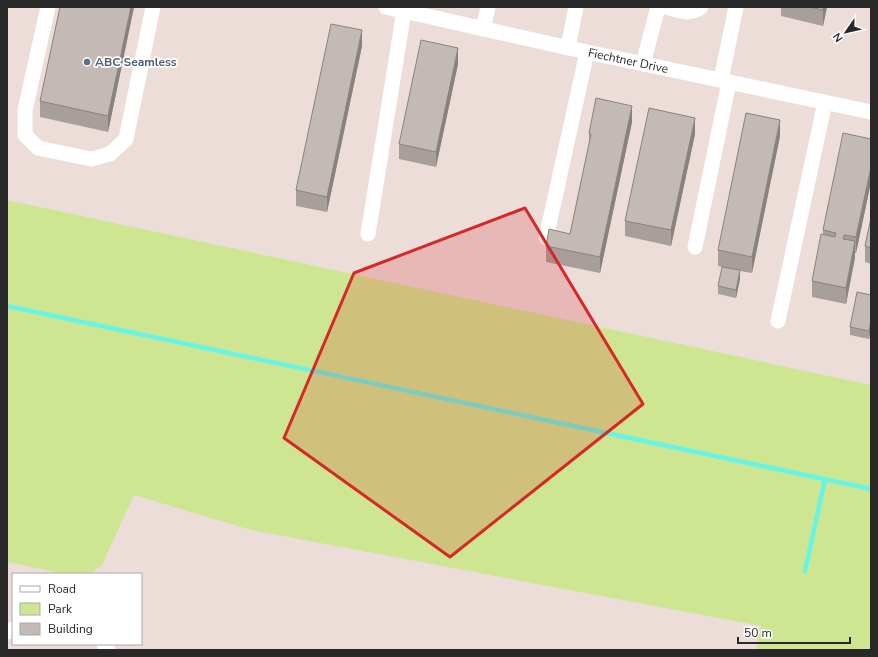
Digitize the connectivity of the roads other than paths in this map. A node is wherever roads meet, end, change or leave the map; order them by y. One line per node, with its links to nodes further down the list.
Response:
1 (48, 7): 2 (street)
2 (153, 7)
3 (386, 7): 10 (street, Fiechtner Drive)
4 (488, 7): 11 (street)
5 (576, 7): 12 (street)
6 (658, 7): 14 (street)
7 (665, 7): 8 (street)
8 (701, 7)
9 (736, 7): 15 (street)
10 (404, 11): 11 (street, Fiechtner Drive); 18 (street)
11 (483, 29): 12 (street, Fiechtner Drive)
12 (568, 48): 13 (street, Fiechtner Drive)
13 (587, 52): 14 (street, Fiechtner Drive); 19 (street)
14 (643, 64): 15 (street, Fiechtner Drive)
15 (725, 81): 16 (street, Fiechtner Drive); 20 (street)
16 (825, 102): 17 (street, Fiechtner Drive); 21 (street)
17 (871, 112)
18 (368, 234)
19 (546, 238)
20 (696, 247)
21 (778, 321)

